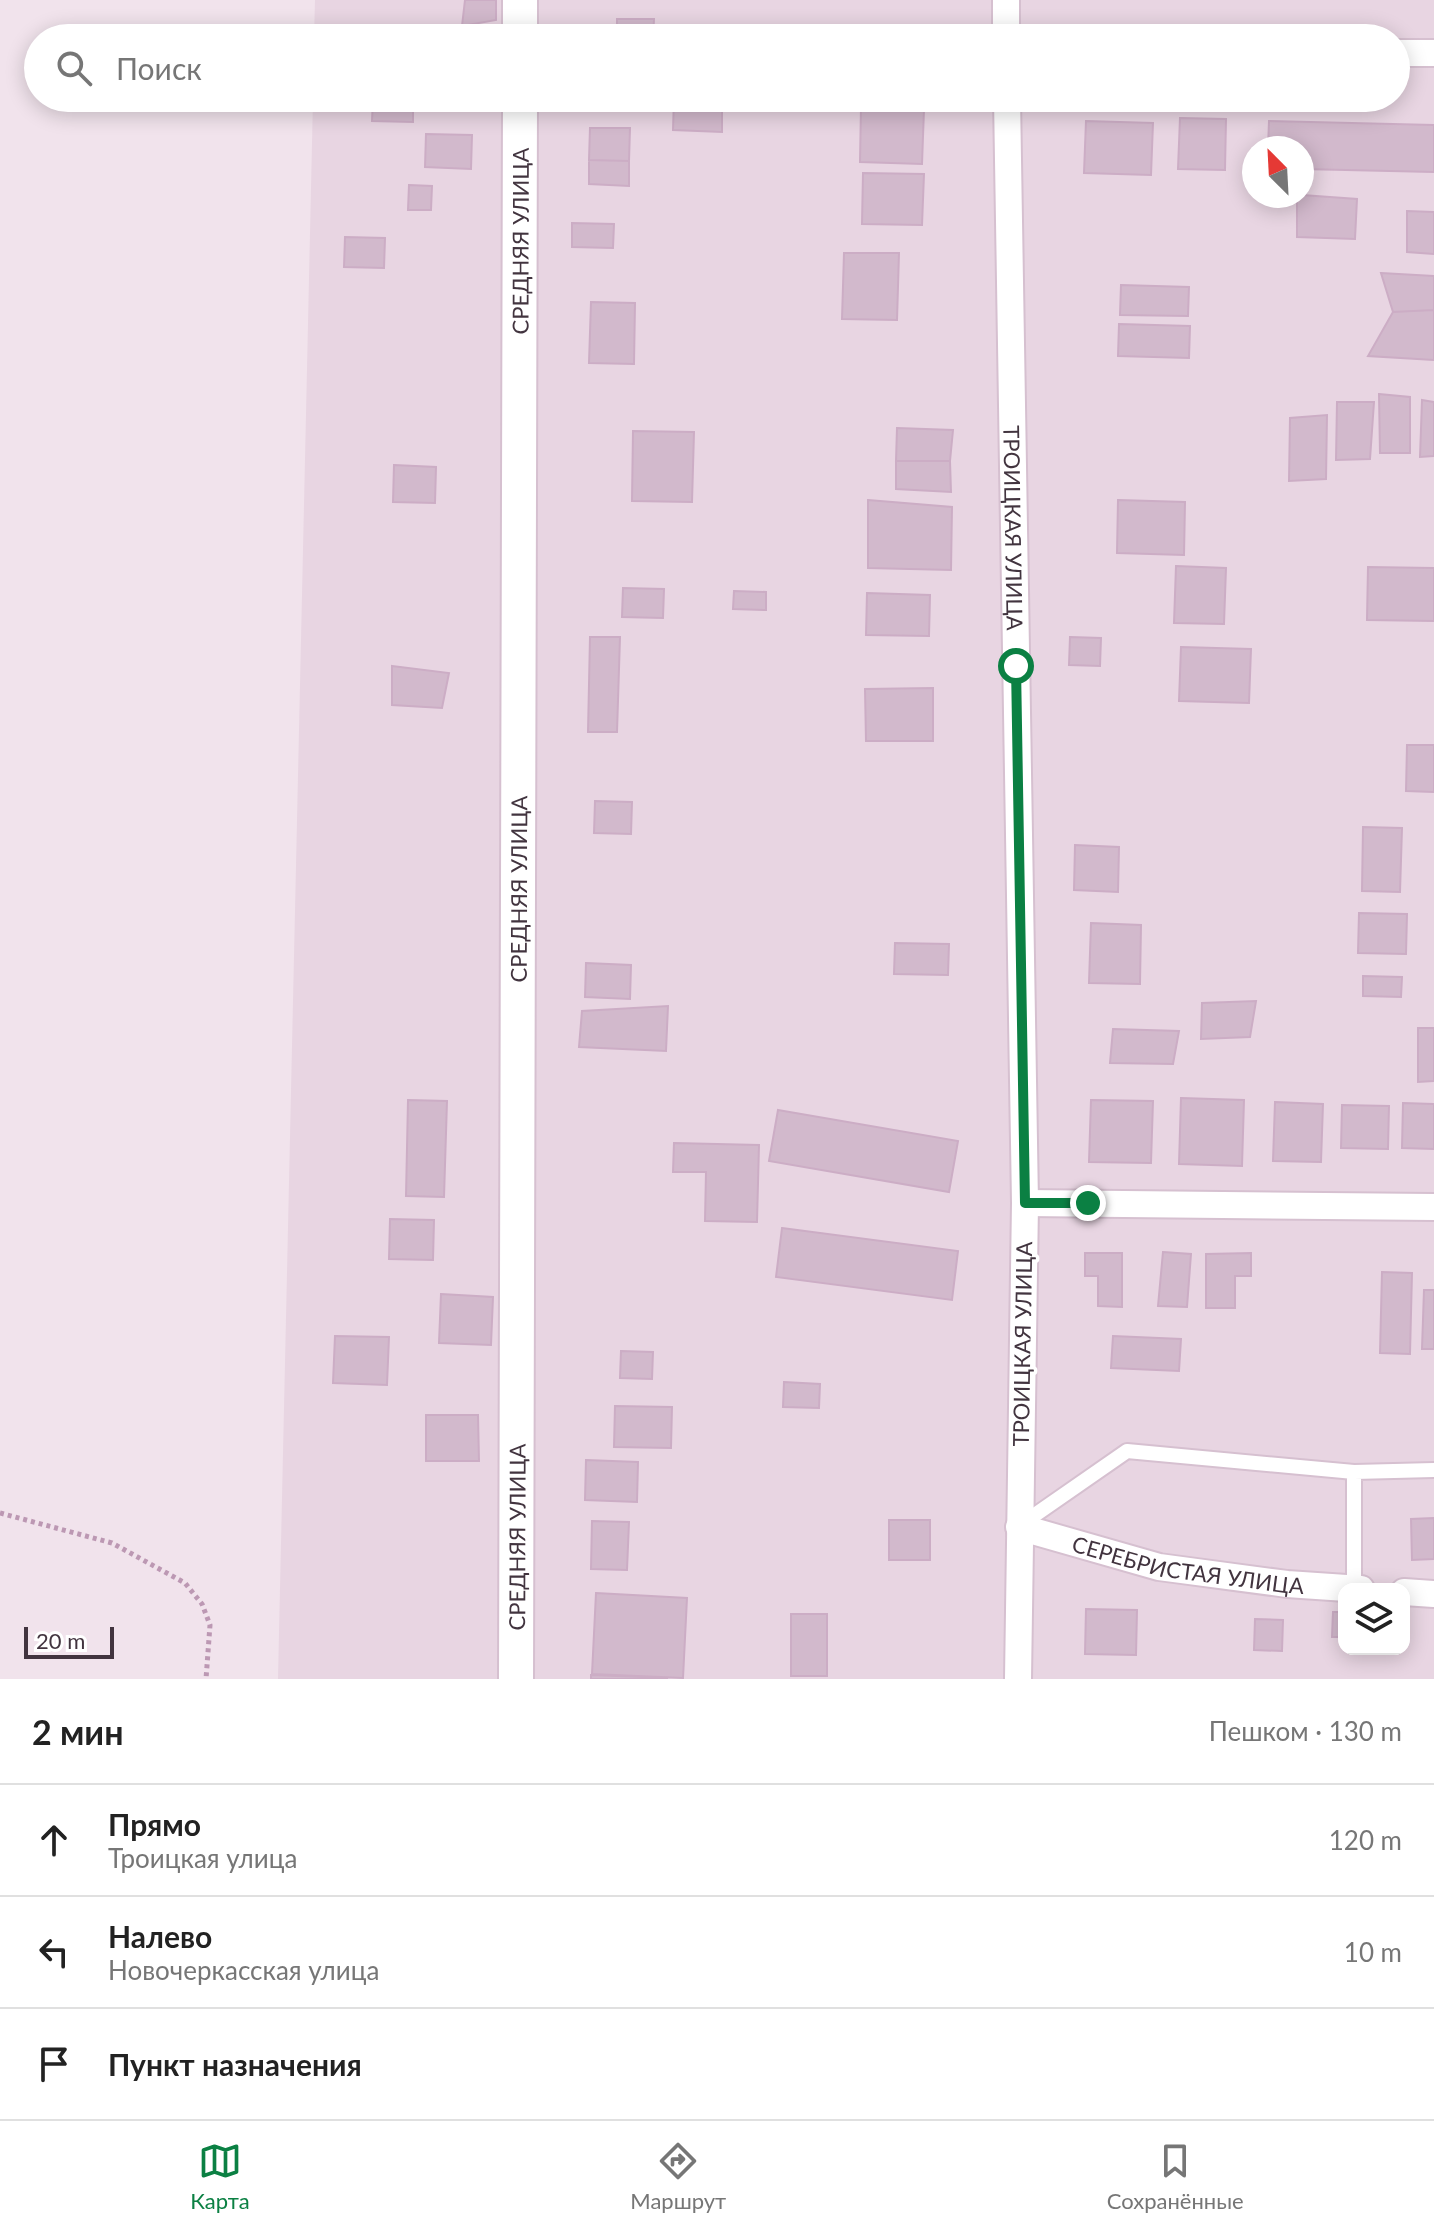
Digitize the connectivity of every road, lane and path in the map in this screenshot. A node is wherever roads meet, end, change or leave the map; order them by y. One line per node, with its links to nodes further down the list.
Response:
1 (520, 0): 3 (street)
2 (1006, 0): 4 (street)
3 (520, 24)
4 (1006, 24)
5 (1410, 53): 6 (street)
6 (1434, 53)
7 (520, 112): 20 (street, СРЕДНЯЯ УЛИЦА)
8 (1007, 112): 9 (street, ТРОИЦКАЯ УЛИЦА)
9 (1025, 1203): 10 (street); 14 (street, ТРОИЦКАЯ УЛИЦА)
10 (1434, 1207)
11 (1434, 1470): 12 (lane)
12 (1354, 1472): 14 (lane); 15 (lane)
13 (0, 1513): 19 (path)
14 (1019, 1527): 16 (street, СЕРЕБРИСТАЯ УЛИЦА); 21 (street, ТРОИЦКАЯ УЛИЦА)
15 (1354, 1583)
16 (1338, 1588)
17 (1410, 1592): 18 (street)
18 (1434, 1594)
19 (206, 1679)
20 (516, 1679)
21 (1018, 1679)

